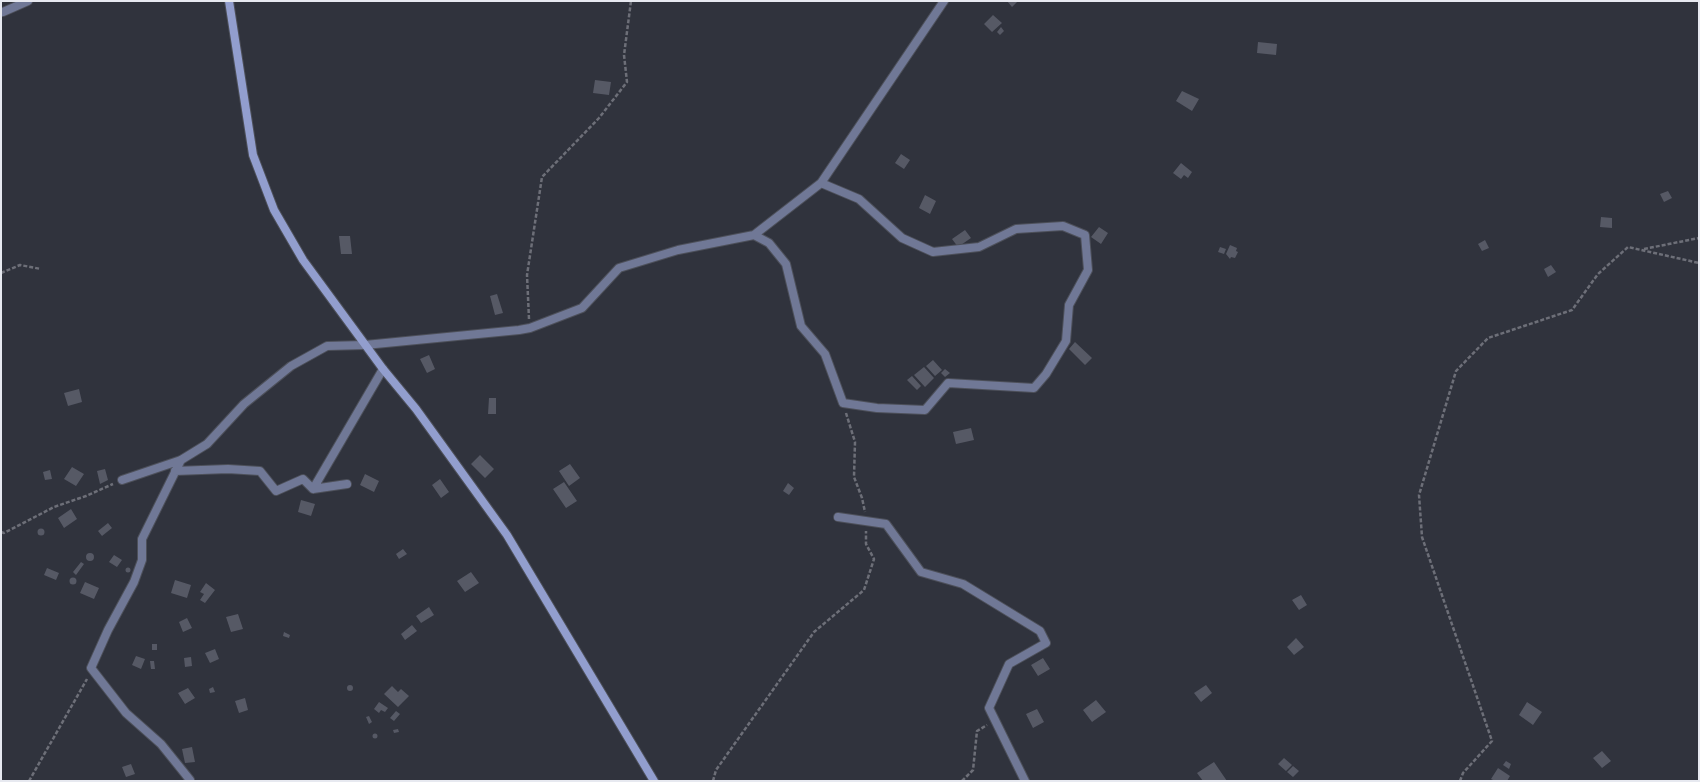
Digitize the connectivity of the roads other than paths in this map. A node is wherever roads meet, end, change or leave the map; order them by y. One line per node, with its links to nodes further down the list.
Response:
1 (28, 1): 4 (street)
2 (229, 1): 7 (street)
3 (944, 1): 5 (street)
4 (3, 12)
5 (821, 183): 6 (street); 6 (street)
6 (754, 235): 7 (street)
7 (365, 345): 8 (street); 9 (street)
8 (382, 369): 13 (street); 16 (street)
9 (181, 460): 10 (street); 11 (street)
10 (175, 471): 13 (street); 15 (street)
11 (122, 480)
12 (347, 484): 13 (street)
13 (313, 489)
14 (838, 516): 17 (street)
15 (190, 780)
16 (654, 781)
17 (1025, 781)

